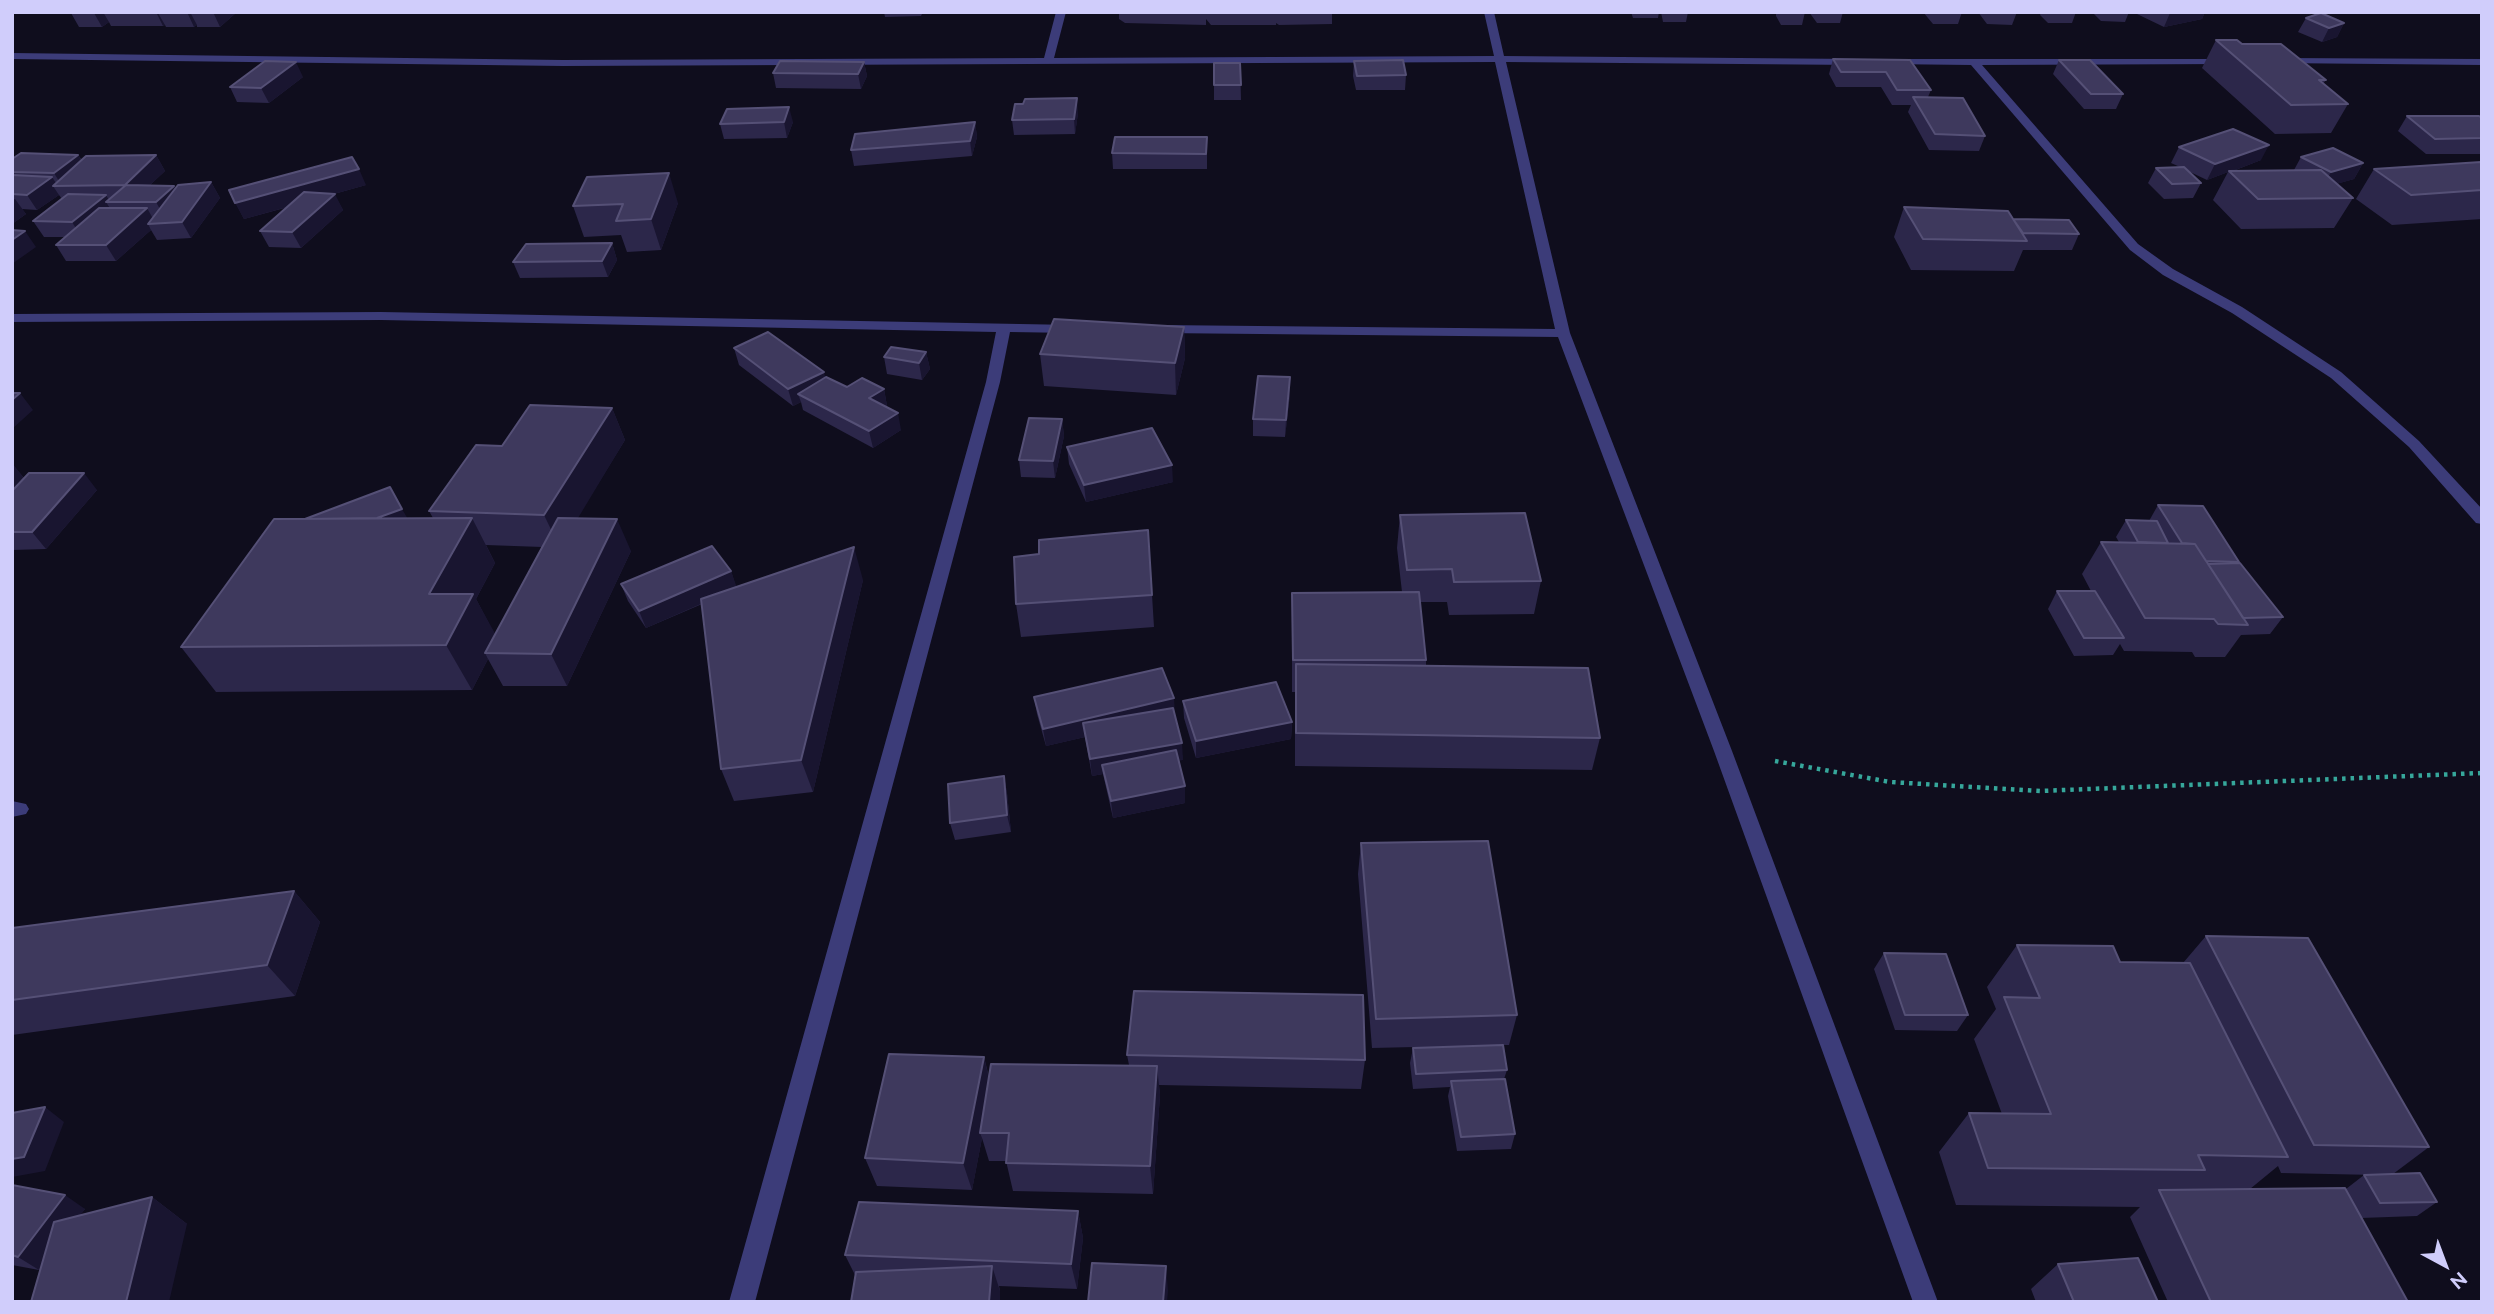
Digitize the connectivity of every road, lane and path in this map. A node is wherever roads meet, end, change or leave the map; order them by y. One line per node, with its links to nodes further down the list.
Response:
1 (1061, 12): 5 (street)
2 (1489, 12): 4 (street)
3 (12, 56): 5 (street)
4 (1500, 59): 5 (street); 8 (street); 14 (street)
5 (1048, 61)
6 (2239, 61): 8 (street)
7 (2267, 61): 9 (street)
8 (1974, 62): 15 (street)
9 (2482, 62)
10 (12, 318): 11 (street)
11 (1004, 328): 12 (street); 18 (street)
12 (1088, 329)
13 (1144, 329): 14 (street)
14 (1563, 333): 16 (street)
15 (2482, 519)
16 (1723, 751): 17 (path); 19 (street)
17 (2482, 774)
18 (742, 1302)
19 (1926, 1302)

